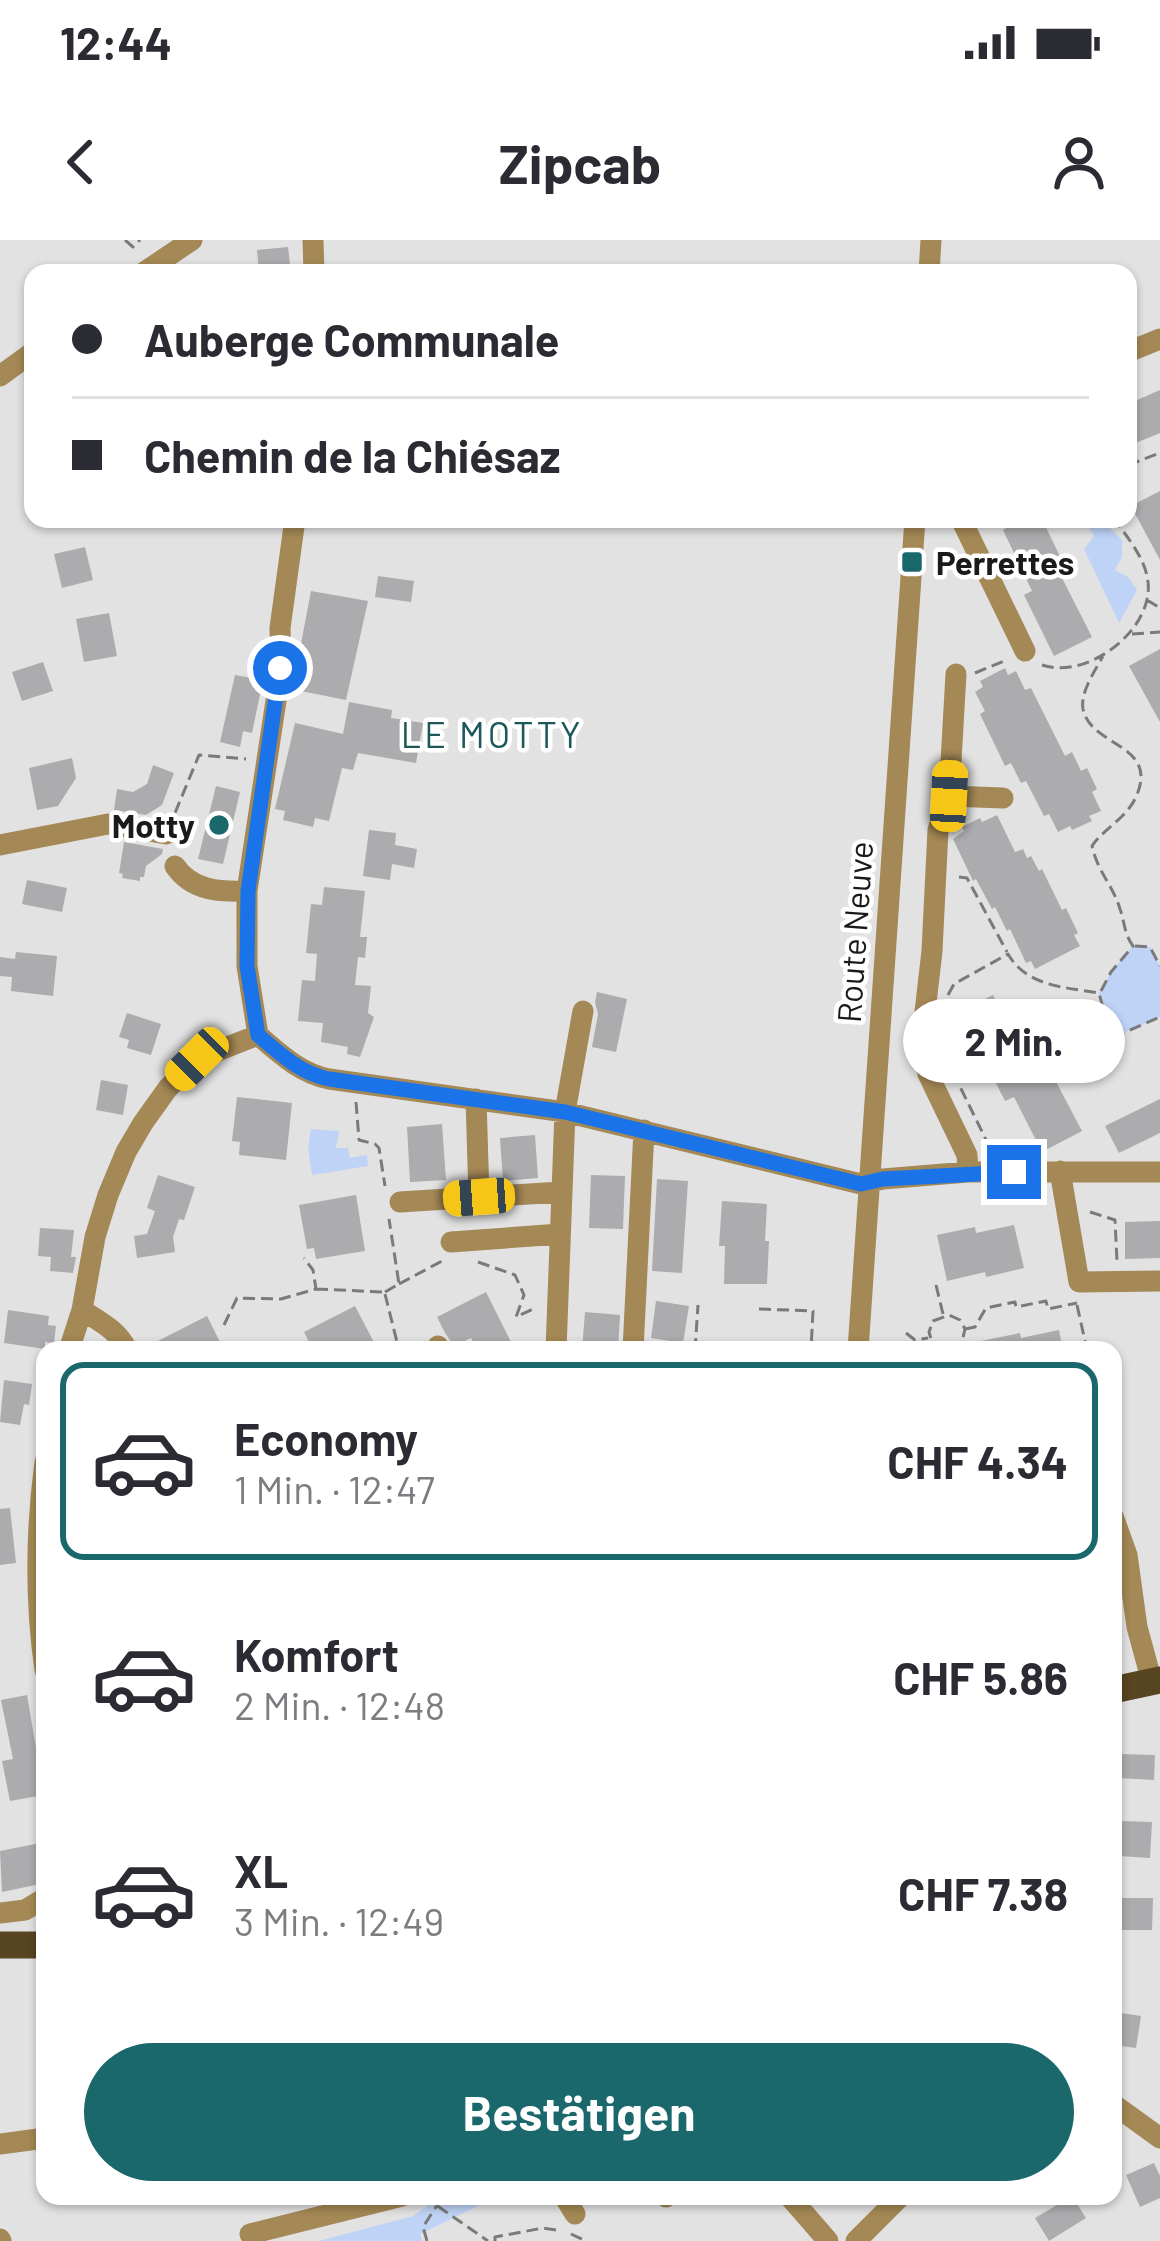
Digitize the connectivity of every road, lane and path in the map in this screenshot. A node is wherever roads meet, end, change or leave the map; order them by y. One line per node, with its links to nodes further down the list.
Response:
1 (125, 240): 2 (path)
2 (140, 240)
3 (192, 240): 4 (street)
4 (156, 264)
5 (294, 528): 16 (street)
6 (914, 528): 41 (street, Route Neuve)
7 (965, 528): 13 (street)
8 (1121, 528): 9 (path)
9 (1147, 600): 10 (path); 12 (path)
10 (1160, 608)
11 (1160, 632): 12 (path)
12 (1129, 634): 14 (path)
13 (1025, 652): 14 (path); 15 (path)
14 (1103, 656): 24 (path)
15 (956, 674): 17 (street)
16 (265, 761): 19 (path); 23 (street)
17 (949, 796): 18 (street); 22 (street)
18 (1003, 798)
19 (166, 834): 20 (street)
20 (0, 844)
21 (176, 866): 23 (street)
22 (935, 874): 25 (path); 39 (street)
23 (248, 891): 31 (street)
24 (1133, 946): 26 (path); 27 (path)
25 (1008, 953): 27 (path); 28 (path)
26 (1160, 966)
27 (1099, 993): 30 (path)
28 (947, 997)
29 (584, 1011): 35 (street)
30 (1160, 1017)
31 (258, 1035): 33 (street); 61 (street)
32 (941, 1048): 37 (path)
33 (354, 1082): 34 (street); 45 (path)
34 (476, 1099): 35 (street); 43 (street)
35 (565, 1112): 36 (street); 42 (street)
36 (644, 1130): 41 (street); 72 (street)
37 (997, 1161)
38 (1060, 1171): 39 (street); 40 (street); 44 (street)
39 (968, 1172): 41 (street)
40 (1160, 1172)
41 (870, 1183): 75 (street, Route Neuve)
42 (562, 1192): 43 (street); 47 (street)
43 (482, 1197): 45 (street); 46 (street)
44 (1065, 1204): 51 (path); 57 (street)
45 (392, 1208): 53 (path)
46 (487, 1238): 47 (street); 48 (street)
47 (560, 1243): 58 (street); 71 (street)
48 (454, 1248): 53 (path)
49 (304, 1258): 55 (path)
50 (472, 1259): 58 (path)
51 (1118, 1262)
52 (1160, 1281): 57 (street)
53 (399, 1284): 56 (path)
54 (936, 1285): 62 (path)
55 (316, 1289): 56 (path); 63 (path)
56 (385, 1292): 69 (path)
57 (1078, 1293): 64 (path); 78 (path)
58 (558, 1297): 70 (street)
59 (698, 1305): 73 (path)
60 (759, 1309): 74 (path)
61 (82, 1310): 67 (street); 68 (street)
62 (944, 1316): 64 (path); 66 (path)
63 (224, 1325)
64 (965, 1329): 77 (path)
65 (905, 1333): 66 (path)
66 (930, 1338): 76 (path)
67 (71, 1341)
68 (122, 1341)
69 (397, 1341)
70 (556, 1341)
71 (566, 1341)
72 (633, 1341)
73 (696, 1341)
74 (811, 1341)
75 (859, 1341)
76 (932, 1341)
77 (962, 1341)
78 (1086, 1341)
79 (1122, 1545): 81 (street)
80 (1122, 1596): 81 (street)
81 (1141, 1641): 82 (street)
82 (1156, 1681): 83 (main road)
83 (1122, 1688)
84 (36, 1903): 85 (street)
85 (0, 1913)
86 (0, 1945): 87 (main road)
87 (36, 1945)
88 (1122, 2111): 89 (street)
89 (1160, 2138)
90 (36, 2139): 91 (street)
91 (0, 2144)
92 (366, 2205): 96 (street)
93 (438, 2205): 97 (path); 98 (path)
94 (797, 2205): 101 (street)
95 (892, 2205): 102 (street)
96 (250, 2234)
97 (428, 2241)
98 (488, 2241)
99 (495, 2241): 100 (path)
100 (586, 2241)
101 (827, 2241)
102 (856, 2241)

